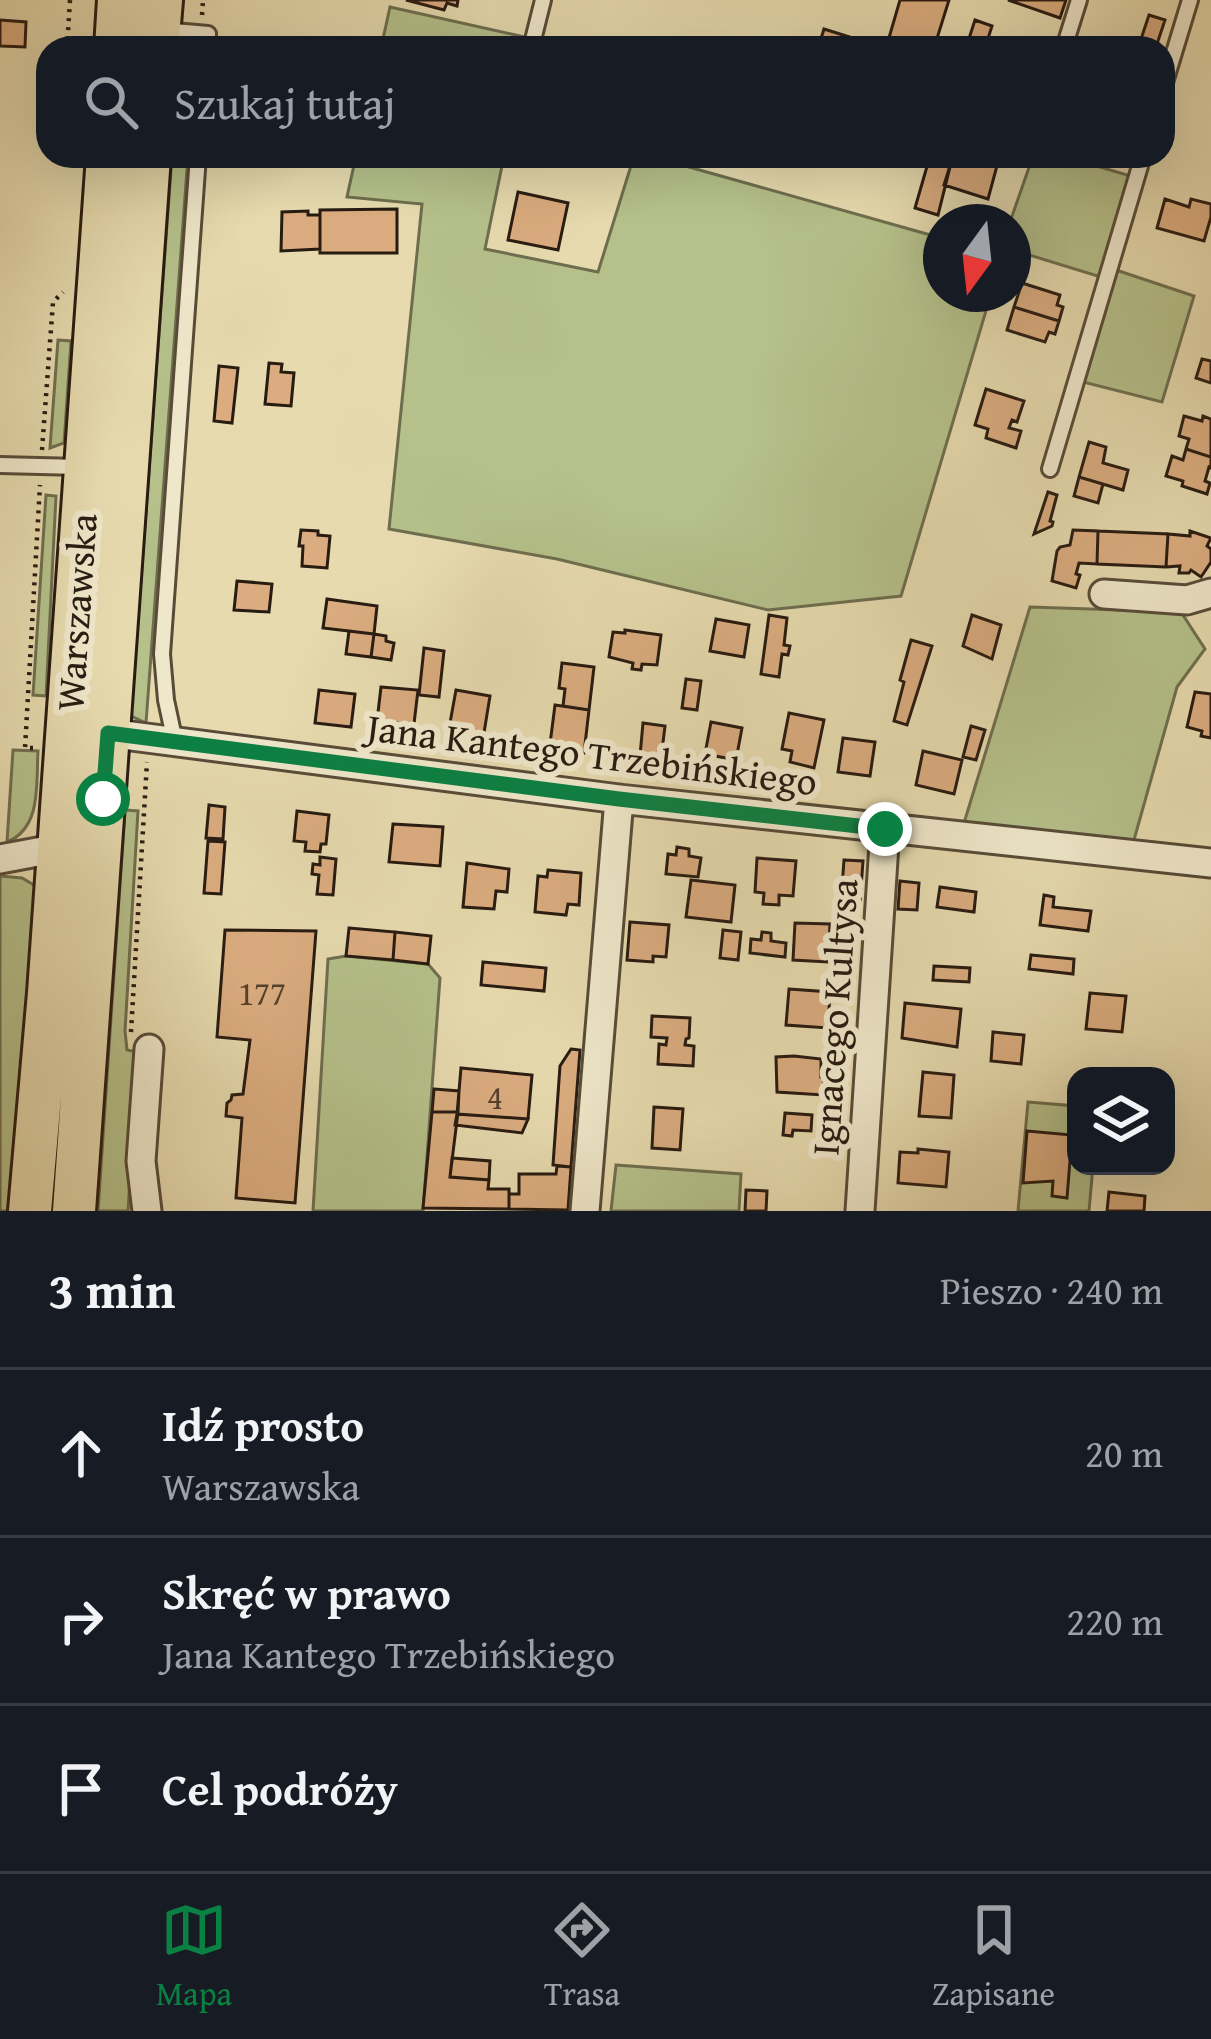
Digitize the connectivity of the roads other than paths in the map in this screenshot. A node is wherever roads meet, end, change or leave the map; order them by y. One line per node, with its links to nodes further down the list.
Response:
1 (119, 0): 6 (main road)
2 (543, 0): 8 (lane)
3 (1079, 0): 9 (lane)
4 (1190, 0): 10 (lane)
5 (159, 26): 7 (lane)
6 (117, 36)
7 (208, 36)
8 (534, 36)
9 (1068, 36)
10 (1175, 49)
11 (107, 168): 16 (main road, Warszawska)
12 (149, 168): 20 (main road, Warszawska)
13 (197, 168): 20 (lane)
14 (1139, 168): 17 (lane)
15 (0, 464): 16 (lane)
16 (86, 468): 23 (main road, Warszawska)
17 (1050, 469)
18 (1211, 593): 19 (street)
19 (1104, 594)
20 (144, 738): 21 (street, Jana Kantego Trzebińskiego); 28 (main road, Warszawska)
21 (619, 799): 22 (street, Jana Kantego Trzebińskiego); 30 (street)
22 (885, 829): 25 (street, Jana Kantego Trzebińskiego); 31 (street, Ignacego Kultysa)
23 (59, 848): 24 (street); 27 (main road, Warszawska)
24 (0, 859)
25 (1211, 863)
26 (149, 1049): 29 (street)
27 (30, 1211)
28 (74, 1211)
29 (147, 1211)
30 (585, 1211)
31 (860, 1211)

